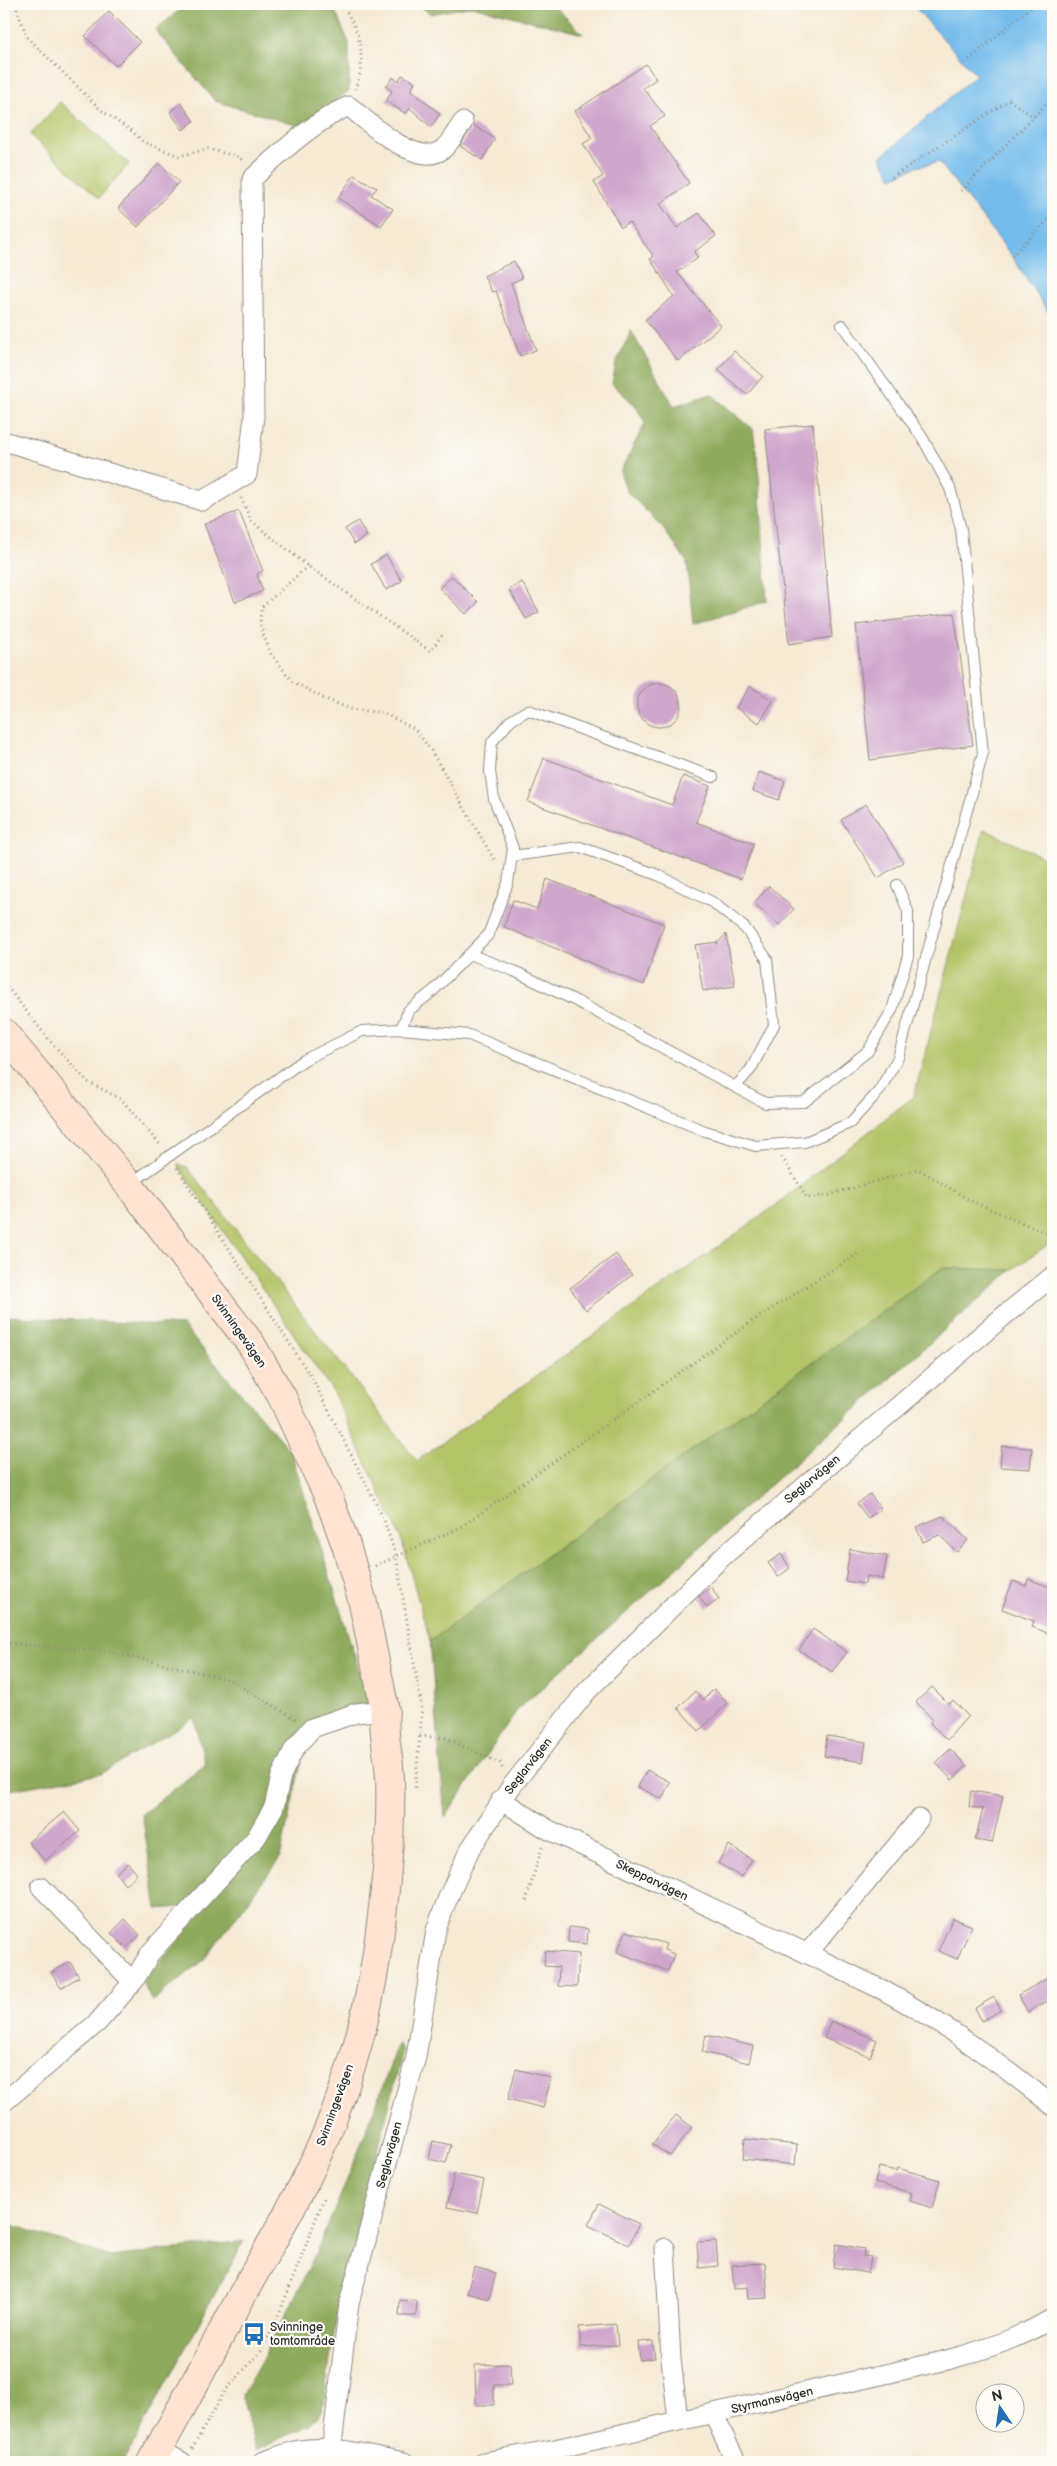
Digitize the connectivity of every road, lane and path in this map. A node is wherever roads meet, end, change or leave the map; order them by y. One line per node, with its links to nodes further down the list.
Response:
1 (15, 4): 9 (path)
2 (341, 4): 6 (path)
3 (1034, 4): 4 (path)
4 (965, 63)
5 (1053, 98): 7 (path)
6 (349, 106): 8 (street); 9 (street)
7 (1034, 117): 10 (path); 11 (path)
8 (463, 122)
9 (258, 174): 16 (street)
10 (892, 177)
11 (961, 191)
12 (1053, 215): 13 (path)
13 (1012, 256)
14 (842, 325): 28 (lane)
15 (4, 441): 16 (street)
16 (234, 482): 17 (path)
17 (308, 566): 18 (path); 21 (path)
18 (444, 633)
19 (713, 777): 20 (lane)
20 (512, 856): 21 (lane); 27 (lane)
21 (508, 883): 23 (lane)
22 (897, 885): 27 (lane)
23 (469, 954): 25 (lane); 27 (lane)
24 (4, 983): 29 (path)
25 (401, 1029): 28 (lane); 29 (lane)
26 (4, 1033): 30 (main road, Svinningevägen)
27 (736, 1086)
28 (774, 1145): 31 (path)
29 (169, 1156): 30 (lane); 34 (path)
30 (129, 1185): 35 (main road, Svinningevägen)
31 (1053, 1236)
32 (859, 1253): 34 (path)
33 (1053, 1276): 41 (street, Seglarvägen)
34 (396, 1556): 35 (path); 39 (path)
35 (355, 1575): 37 (main road, Svinningevägen)
36 (4, 1643): 38 (path)
37 (385, 1710): 38 (street); 56 (main road, Svinningevägen)
38 (312, 1728): 47 (street)
39 (420, 1736): 40 (path); 41 (path)
40 (414, 1791)
41 (506, 1793): 43 (street, Skepparvägen); 55 (street, Seglarvägen)
42 (919, 1819): 46 (street)
43 (547, 1829): 45 (path); 46 (street, Skepparvägen)
44 (41, 1888): 47 (street)
45 (526, 1901)
46 (807, 1954): 49 (street, Skepparvägen)
47 (133, 1982): 48 (street)
48 (4, 2102)
49 (1053, 2106)
50 (326, 2193): 56 (path)
51 (665, 2248): 54 (street)
52 (1053, 2318): 53 (street, Styrmansvägen)
53 (713, 2413): 54 (street, Styrmansvägen); 60 (street)
54 (678, 2420): 59 (street, Styrmansvägen)
55 (332, 2456): 57 (street); 58 (street)
56 (170, 2457)
57 (262, 2462)
58 (404, 2462)
59 (484, 2462)
60 (736, 2462)

